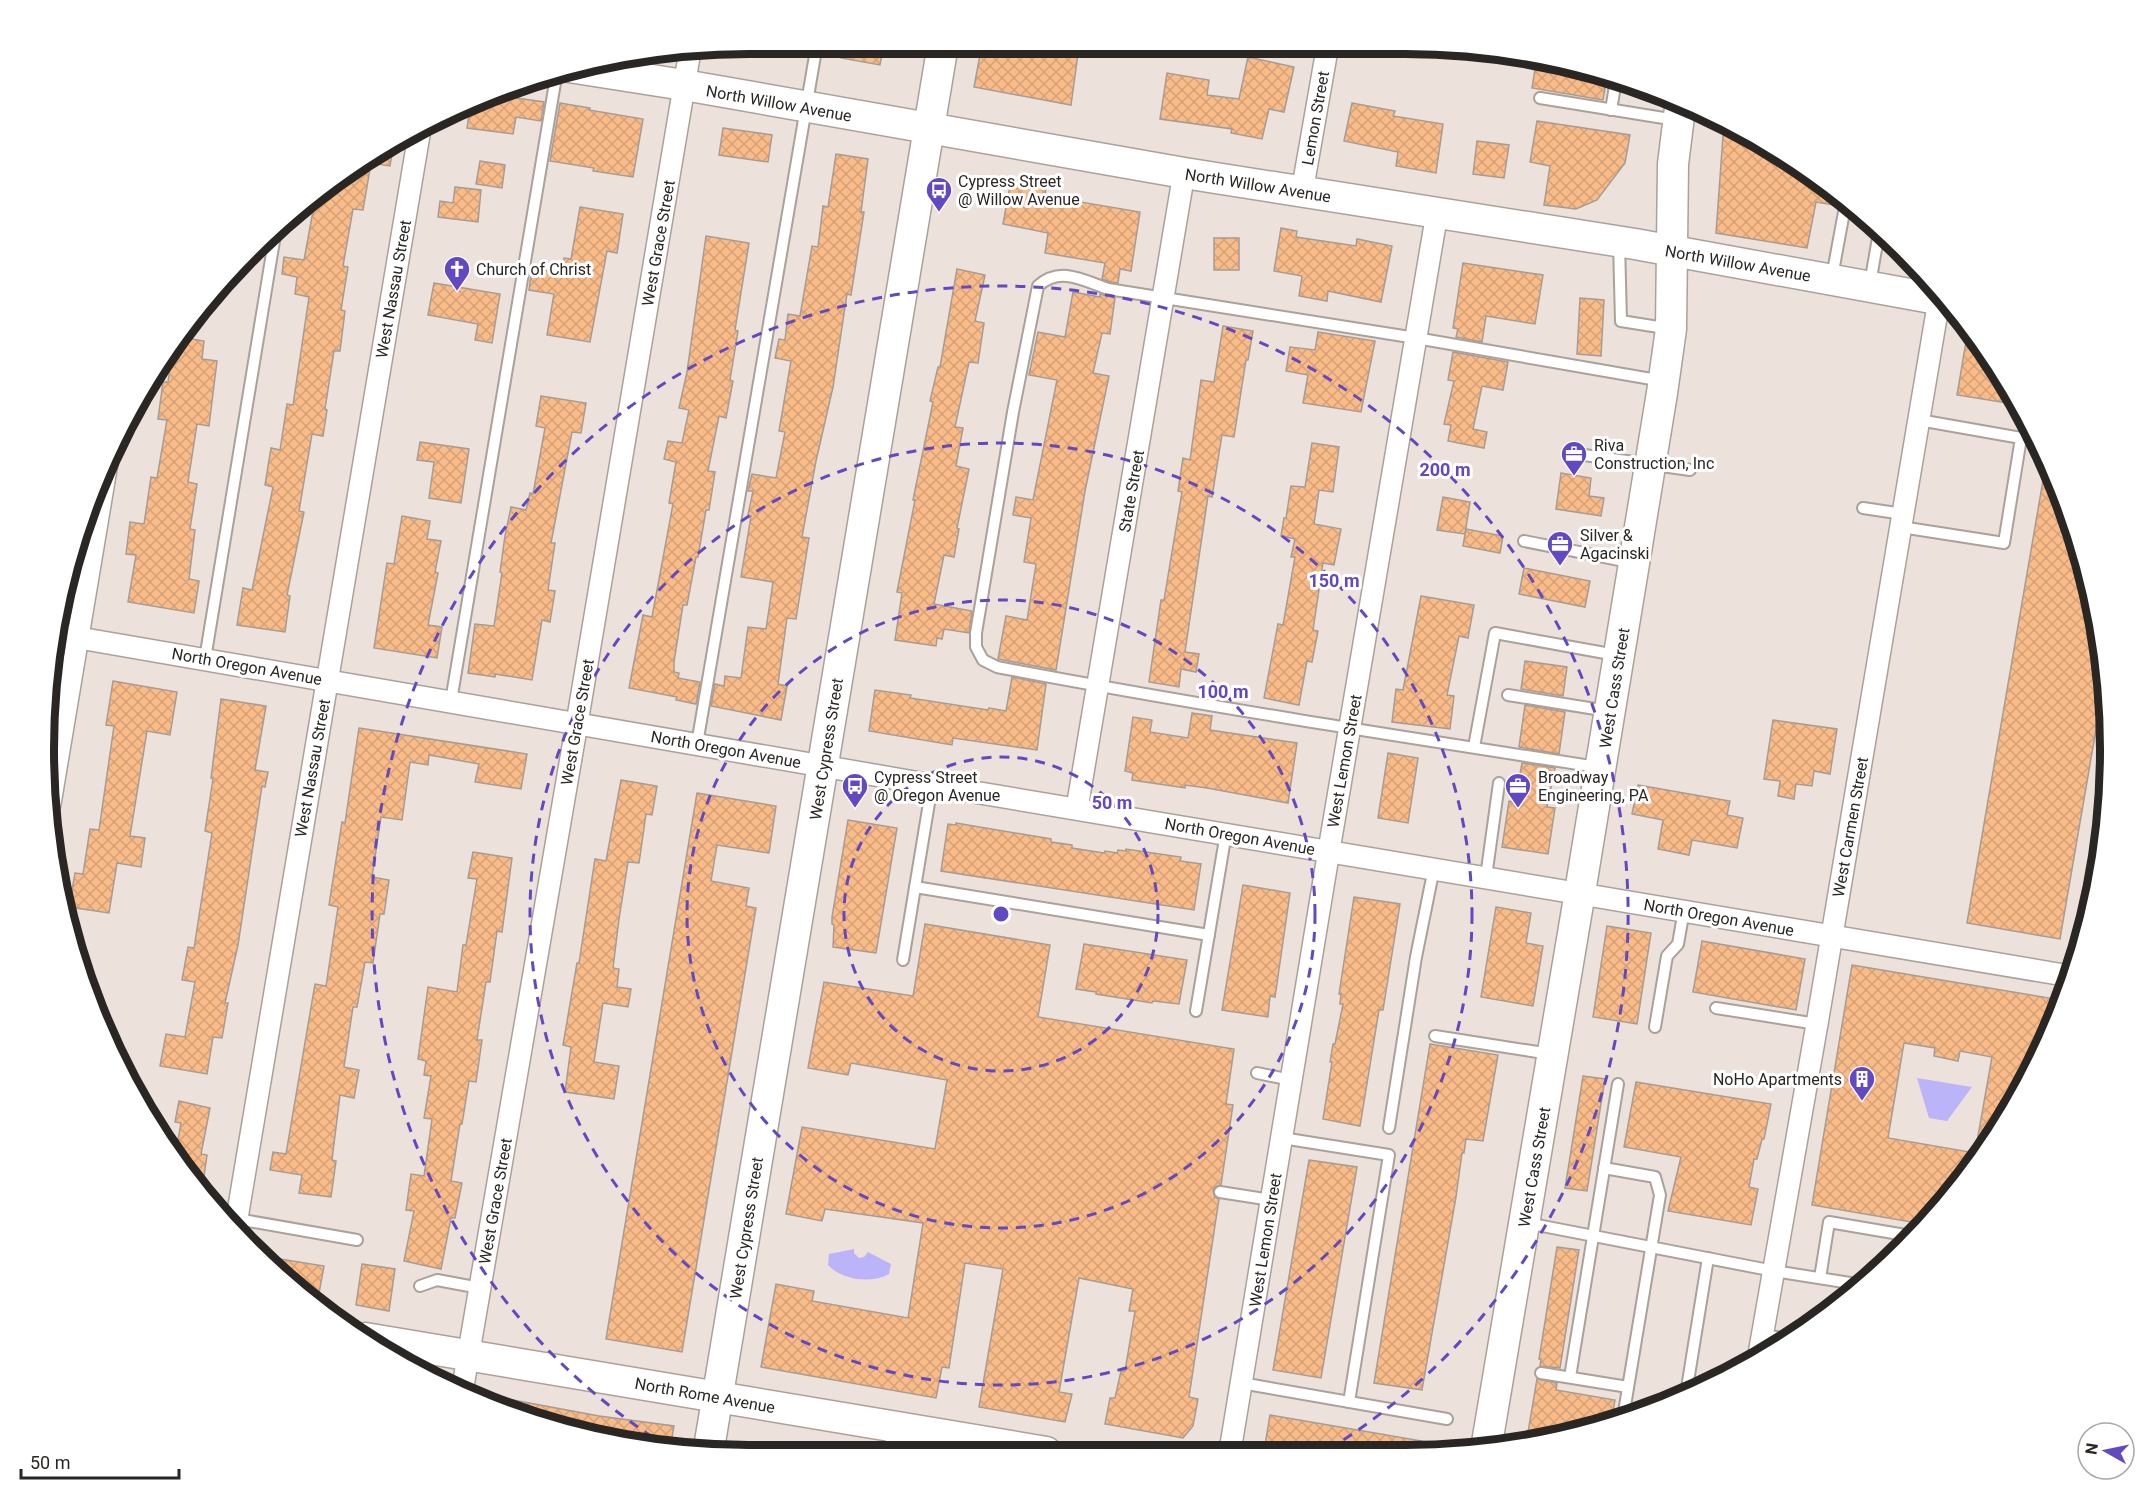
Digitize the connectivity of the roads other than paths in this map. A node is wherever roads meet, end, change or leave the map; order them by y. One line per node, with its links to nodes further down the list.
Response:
1 (814, 54): 10 (lane)
2 (941, 54): 13 (street, West Cypress Street)
3 (1326, 54): 16 (street, Lemon Street)
4 (689, 57): 7 (street, West Grace Street)
5 (596, 71): 7 (street, North Willow Avenue)
6 (555, 82): 47 (lane)
7 (684, 85): 10 (street, North Willow Avenue); 49 (street, West Grace Street)
8 (1615, 87): 11 (lane)
9 (1540, 98): 11 (lane)
10 (806, 108): 13 (street, North Willow Avenue); 51 (lane)
11 (1611, 110): 12 (lane)
12 (1679, 111): 22 (street, West Cass Street)
13 (930, 129): 15 (street, North Willow Avenue); 53 (street, West Cypress Street)
14 (418, 138): 44 (street, West Nassau Street)
15 (1184, 173): 16 (street, North Willow Avenue); 25 (street, State Street)
16 (1302, 192): 18 (street, North Willow Avenue)
17 (1844, 212): 23 (lane)
18 (1437, 213): 20 (street, North Willow Avenue); 29 (street, West Lemon Street)
19 (1877, 241): 24 (lane)
20 (1619, 242): 22 (street, North Willow Avenue); 28 (lane)
21 (274, 243): 43 (lane)
22 (1673, 251): 23 (street, North Willow Avenue); 28 (street, West Cass Street)
23 (1831, 279): 24 (street, North Willow Avenue)
24 (1869, 286): 26 (street, North Willow Avenue)
25 (1164, 298): 29 (lane); 45 (street, State Street); 45 (lane)
26 (1934, 299)
27 (1941, 308): 31 (street, West Carmen Street)
28 (1671, 328): 30 (street, West Cass Street)
29 (1416, 338): 30 (lane); 50 (street, West Lemon Street)
30 (1663, 381): 33 (street, West Cass Street)
31 (1919, 420): 37 (street, West Carmen Street); 37 (lane)
32 (1577, 453): 33 (lane)
33 (1650, 464): 34 (lane); 39 (street, West Cass Street)
34 (1690, 470)
35 (101, 499): 41 (street)
36 (1863, 508): 37 (lane)
37 (1902, 520): 67 (street, West Carmen Street)
38 (1524, 541): 39 (lane)
39 (1634, 563): 42 (street, West Cass Street)
40 (64, 635): 41 (street, North Oregon Avenue)
41 (78, 638): 43 (street, North Oregon Avenue); 55 (street)
42 (1619, 656): 48 (street, West Cass Street); 52 (lane)
43 (204, 659): 44 (street, North Oregon Avenue)
44 (327, 680): 47 (street, North Oregon Avenue); 84 (street, West Nassau Street)
45 (1098, 686): 50 (lane); 58 (street, State Street)
46 (1508, 695): 48 (lane)
47 (451, 701): 49 (street, North Oregon Avenue)
48 (1610, 712): 54 (street, West Cass Street)
49 (577, 723): 51 (street, North Oregon Avenue); 96 (street, West Grace Street)
50 (1350, 729): 52 (lane); 60 (street, West Lemon Street)
51 (697, 744): 53 (street, North Oregon Avenue)
52 (1474, 747): 54 (lane)
53 (823, 766): 57 (street, North Oregon Avenue); 106 (street, West Cypress Street)
54 (1600, 768): 64 (street, West Cass Street)
55 (55, 777)
56 (1499, 783): 62 (lane)
57 (932, 785): 58 (street, North Oregon Avenue); 63 (lane)
58 (1077, 808): 59 (street, North Oregon Avenue)
59 (1226, 833): 60 (street, North Oregon Avenue); 66 (lane)
60 (1329, 850): 61 (street, North Oregon Avenue); 77 (street, West Lemon Street)
61 (1434, 868): 62 (street, North Oregon Avenue); 79 (lane)
62 (1486, 877): 64 (street, North Oregon Avenue)
63 (915, 888): 66 (lane); 68 (lane)
64 (1580, 892): 65 (street, North Oregon Avenue); 75 (street, West Cass Street)
65 (1684, 910): 67 (street, North Oregon Avenue); 73 (lane)
66 (1209, 935): 71 (lane)
67 (1832, 937): 69 (street, North Oregon Avenue); 72 (street, West Carmen Street)
68 (903, 960)
69 (2062, 975)
70 (1716, 1008): 72 (lane)
71 (1196, 1011)
72 (1817, 1024): 92 (street, West Carmen Street)
73 (1655, 1027)
74 (1435, 1035): 75 (lane)
75 (1553, 1055): 85 (street, West Cass Street)
76 (1257, 1073): 77 (lane)
77 (1292, 1080): 80 (street, West Lemon Street)
78 (1618, 1084): 81 (lane)
79 (1389, 1128)
80 (1282, 1138): 83 (street, West Lemon Street); 107 (lane)
81 (1604, 1168): 88 (lane); 90 (lane)
82 (1220, 1192): 83 (lane)
83 (1271, 1200): 103 (street, West Lemon Street)
84 (237, 1219)
85 (1525, 1223): 88 (lane); 111 (street, West Cass Street)
86 (244, 1226): 89 (lane)
87 (1902, 1234): 93 (lane)
88 (1593, 1236): 90 (lane); 101 (lane)
89 (357, 1240)
90 (1652, 1247): 91 (lane); 105 (lane)
91 (1708, 1258): 92 (lane); 104 (lane)
92 (1774, 1271): 93 (lane); 98 (street, West Carmen Street)
93 (1820, 1278): 94 (lane)
94 (1850, 1283)
95 (420, 1286): 96 (lane)
96 (480, 1288): 99 (street, West Grace Street)
97 (384, 1341): 99 (street, North Rome Avenue)
98 (1768, 1343)
99 (468, 1355): 102 (street, West Grace Street); 106 (street, North Rome Avenue)
100 (1541, 1373): 101 (lane)
101 (1570, 1377): 105 (lane)
102 (463, 1383)
103 (1241, 1383): 107 (lane); 114 (street, West Lemon Street)
104 (1688, 1384)
105 (1628, 1387): 108 (lane)
106 (718, 1397): 110 (street, North Rome Avenue); 112 (street, West Cypress Street)
107 (1349, 1402): 109 (lane)
108 (1624, 1409)
109 (1447, 1419)
110 (891, 1440): 113 (street, North Rome Avenue)
111 (1488, 1440)
112 (710, 1444)
113 (957, 1445)
114 (1231, 1445)

